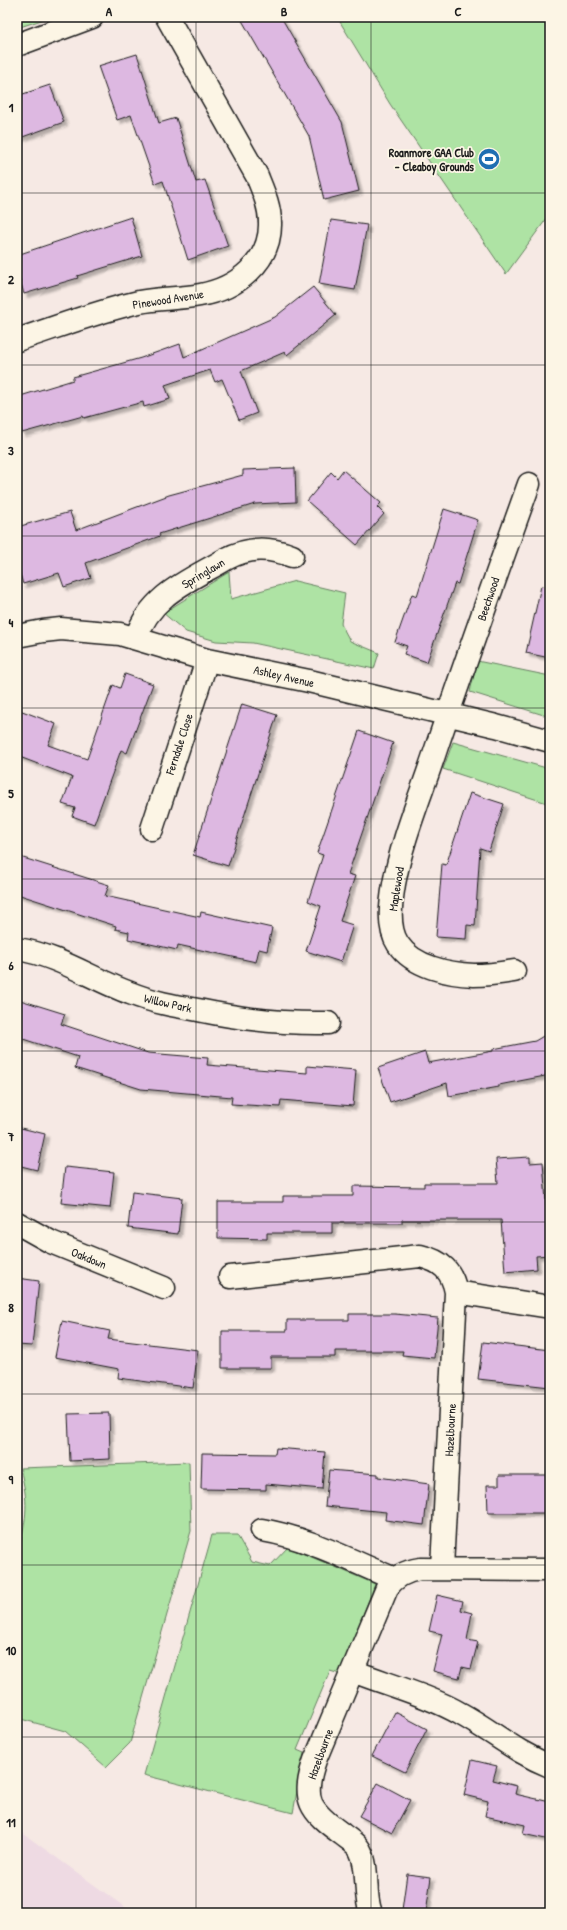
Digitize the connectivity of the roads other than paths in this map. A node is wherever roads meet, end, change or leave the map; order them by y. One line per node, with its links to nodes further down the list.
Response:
1 (92, 17): 3 (street)
2 (167, 17): 4 (street, Pinewood Avenue)
3 (17, 44)
4 (17, 340)
5 (529, 484): 10 (street, Beechwood)
6 (292, 556): 8 (street, Springlawn)
7 (17, 636): 8 (street, Ashley Avenue)
8 (136, 638): 9 (street, Ashley Avenue)
9 (207, 660): 10 (street, Ashley Avenue); 12 (street, Ferndale Close)
10 (448, 714): 11 (street, Ashley Avenue); 14 (street, Maplewood)
11 (550, 741)
12 (152, 829)
13 (17, 949): 15 (street, Willow Park)
14 (514, 971)
15 (328, 1023)
16 (17, 1224): 18 (street, Oakdown)
17 (230, 1277): 19 (street, Hazelbourne)
18 (164, 1288)
19 (456, 1292): 20 (street); 22 (street, Hazelbourne)
20 (550, 1307)
21 (262, 1530): 24 (street)
22 (442, 1568): 23 (street, Hazelbourne); 24 (street, Hazelbourne)
23 (550, 1570)
24 (395, 1579): 25 (street, Hazelbourne)
25 (353, 1671): 26 (street); 27 (street, Hazelbourne)
26 (550, 1766)
27 (371, 1913)

